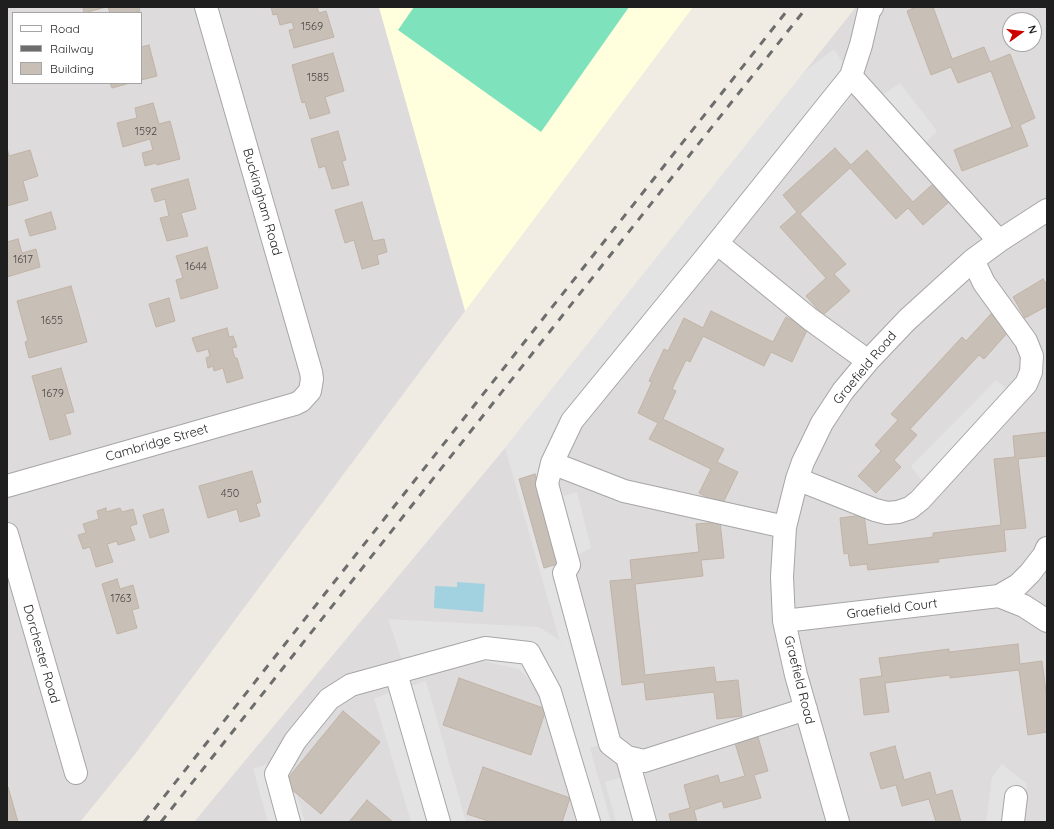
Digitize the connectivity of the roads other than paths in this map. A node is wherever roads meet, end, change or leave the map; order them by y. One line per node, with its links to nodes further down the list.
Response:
1 (206, 7): 9 (street, Buckingham Road)
2 (872, 7): 3 (street)
3 (851, 76): 5 (street); 6 (street)
4 (1047, 210): 5 (street, Graefield Road)
5 (998, 241): 7 (street, Graefield Road)
6 (717, 243): 8 (street); 10 (street)
7 (973, 260): 8 (street, Graefield Road); 11 (street)
8 (868, 361): 11 (street, Graefield Road)
9 (306, 396): 12 (street, Cambridge Street)
10 (552, 463): 13 (street); 21 (street)
11 (797, 479): 13 (street, Graefield Road)
12 (7, 486)
13 (785, 527): 17 (street, Graefield Road)
14 (7, 534): 22 (street, Dorchester Road)
15 (1047, 548): 16 (street, Graefield Court)
16 (999, 596): 17 (street, Graefield Court); 18 (street, Graefield Court)
17 (784, 621): 20 (street, Graefield Road)
18 (1047, 621)
19 (396, 673): 24 (street); 25 (street); 26 (street)
20 (806, 709): 21 (street); 28 (street, Graefield Road)
21 (627, 757): 27 (street)
22 (76, 773)
23 (1016, 797): 29 (street)
24 (289, 822)
25 (439, 822)
26 (588, 822)
27 (645, 822)
28 (838, 822)
29 (1013, 822)

